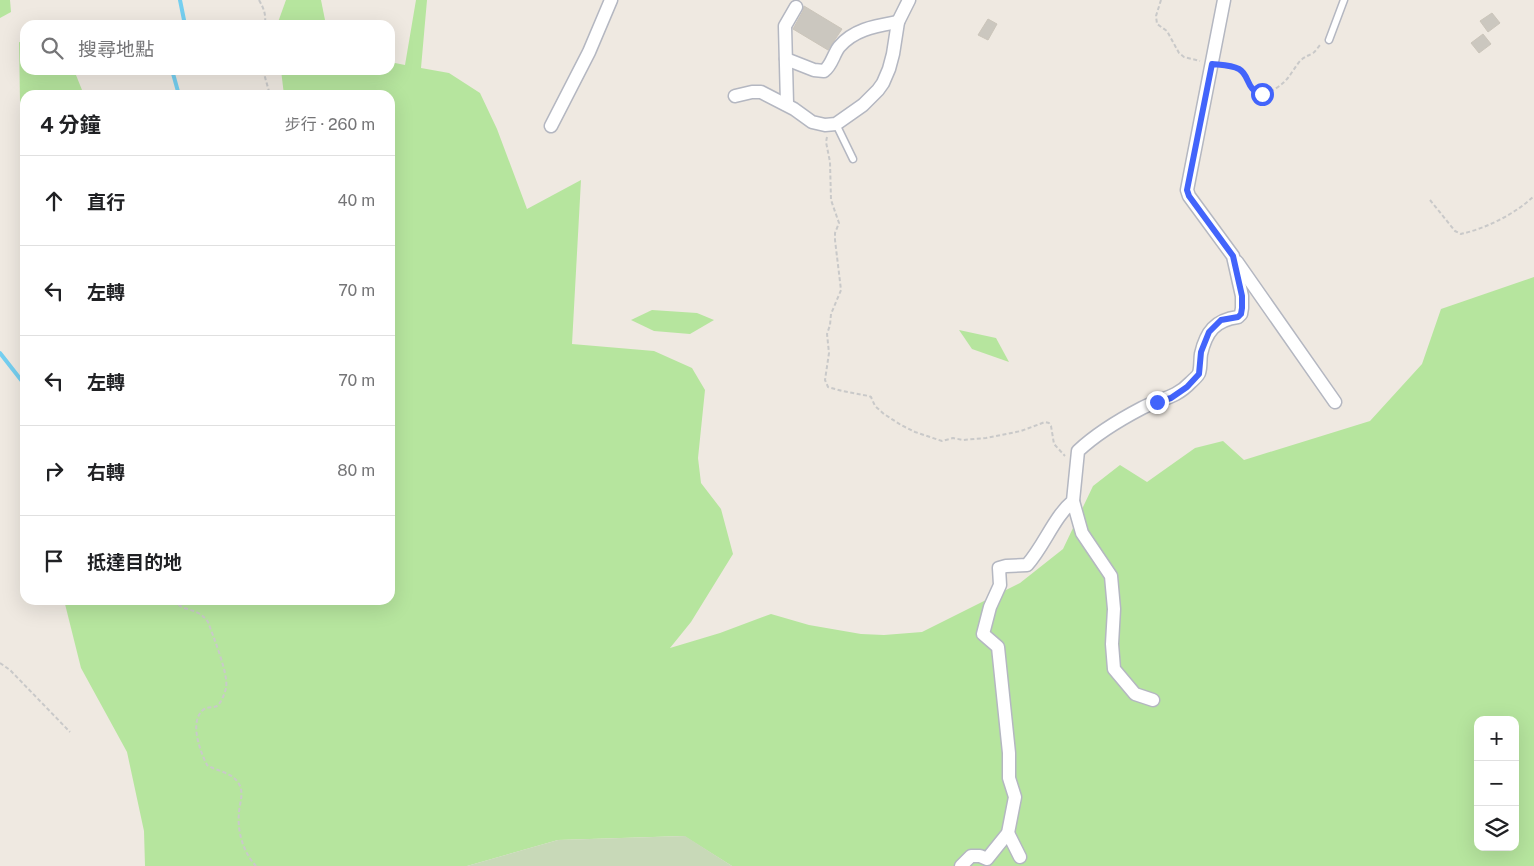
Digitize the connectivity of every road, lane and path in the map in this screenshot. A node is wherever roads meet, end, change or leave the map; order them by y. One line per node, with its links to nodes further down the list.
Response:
1 (258, 0): 8 (path)
2 (610, 0): 18 (street)
3 (908, 0): 9 (street)
4 (1161, 0): 12 (path)
5 (1224, 0): 12 (street)
6 (1344, 0): 10 (lane)
7 (796, 7): 11 (street)
8 (265, 20)
9 (898, 22): 11 (street); 17 (street)
10 (1329, 40): 12 (path)
11 (786, 59): 16 (street)
12 (1212, 64): 22 (street)
13 (264, 75): 14 (path)
14 (269, 90)
15 (735, 96): 16 (street)
16 (787, 104): 17 (street)
17 (837, 125): 19 (lane); 24 (path)
18 (551, 126)
19 (853, 158)
20 (1534, 196): 21 (path)
21 (1430, 200)
22 (1233, 256): 23 (street); 24 (street)
23 (1336, 402)
24 (1077, 460): 25 (street)
25 (1073, 501): 28 (street); 30 (street)
26 (179, 605): 32 (path)
27 (0, 663): 29 (path)
28 (1153, 700)
29 (70, 732)
30 (1008, 833): 31 (street); 33 (street)
31 (1020, 857)
32 (256, 866)
33 (961, 866)

